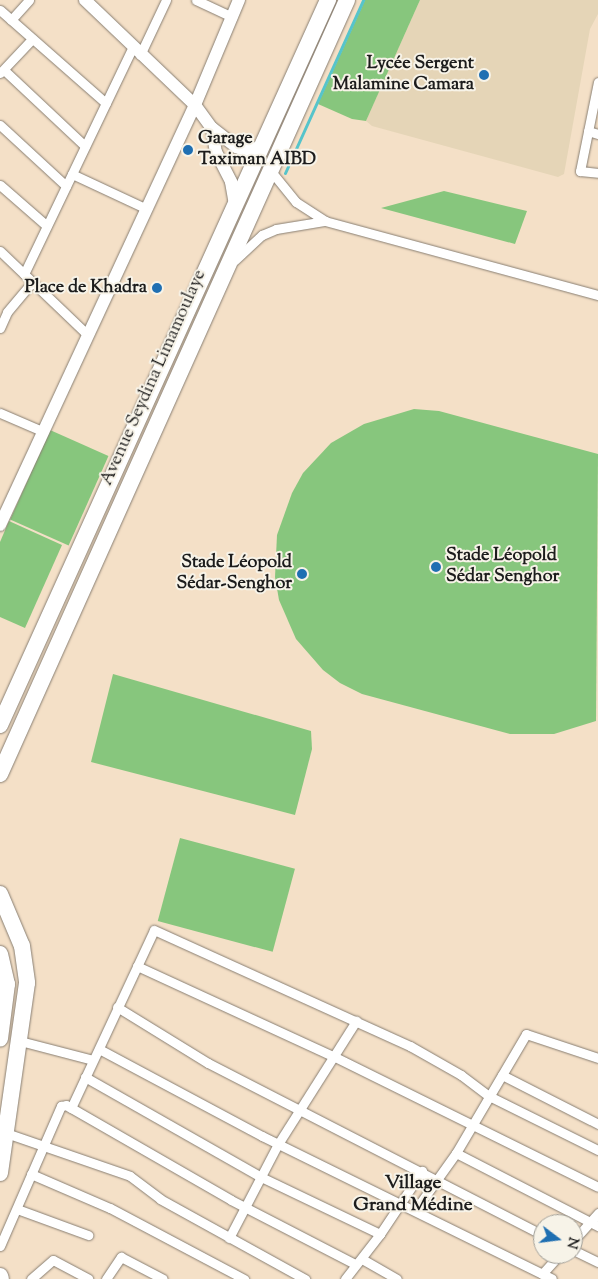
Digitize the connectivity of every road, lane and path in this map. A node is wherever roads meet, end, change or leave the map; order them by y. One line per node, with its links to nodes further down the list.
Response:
1 (29, 0): 10 (street)
2 (85, 0): 12 (street)
3 (166, 0): 12 (street)
4 (196, 0): 9 (street)
5 (239, 0): 9 (street)
6 (328, 0): 22 (highway, Avenue Seydina Limamoulaye)
7 (348, 0): 23 (highway, Avenue Seydina Limamoulaye)
8 (0, 10): 10 (street)
9 (232, 17): 16 (street)
10 (11, 20): 11 (street)
11 (32, 39): 13 (street); 15 (street)
12 (136, 51): 15 (street); 16 (street)
13 (2, 72): 21 (street)
14 (598, 82): 19 (street)
15 (106, 103): 21 (street)
16 (195, 105): 18 (street); 29 (street)
17 (0, 125): 27 (street)
18 (212, 128): 22 (street); 28 (street)
19 (588, 131): 20 (street); 24 (street)
20 (598, 134)
21 (85, 146): 25 (street)
22 (262, 147): 28 (highway, Avenue Seydina Limamoulaye)
23 (270, 170): 30 (street); 34 (highway, Avenue Seydina Limamoulaye)
24 (598, 173)
25 (72, 174): 27 (street); 29 (street)
26 (0, 185): 31 (street)
27 (66, 186): 31 (street)
28 (234, 206): 42 (highway, Avenue Seydina Limamoulaye)
29 (145, 208): 38 (street)
30 (325, 221): 34 (street); 36 (street)
31 (47, 226): 33 (street)
32 (0, 251): 33 (street)
33 (24, 274): 35 (street)
34 (224, 274): 45 (highway, Avenue Seydina Limamoulaye)
35 (32, 282): 37 (street); 38 (street)
36 (598, 295)
37 (0, 328)
38 (87, 334): 40 (street)
39 (0, 413): 40 (street)
40 (42, 431): 41 (street)
41 (1, 521)
42 (36, 644): 43 (highway); 44 (highway, Avenue Seydina Limamoulaye)
43 (0, 696)
44 (0, 725)
45 (0, 774)
46 (0, 894): 52 (highway)
47 (0, 954): 51 (highway)
48 (137, 966): 49 (street); 50 (street); 54 (street)
49 (117, 1007): 53 (street); 60 (street)
50 (356, 1021): 54 (street); 59 (street)
51 (0, 1039)
52 (20, 1041): 56 (street); 64 (highway)
53 (99, 1049): 56 (street); 65 (street)
54 (335, 1057): 60 (street); 62 (street)
55 (598, 1058): 57 (street)
56 (93, 1060): 58 (street)
57 (502, 1075): 59 (street); 63 (street)
58 (85, 1076): 61 (street); 72 (street)
59 (490, 1096): 62 (street); 67 (street)
60 (299, 1107): 65 (street); 69 (street)
61 (72, 1108): 66 (street); 76 (street)
62 (472, 1124): 68 (street); 74 (street)
63 (598, 1124)
64 (6, 1133): 66 (street); 70 (highway)
65 (278, 1144): 72 (street); 75 (street)
66 (43, 1145): 71 (street); 85 (street)
67 (598, 1150)
68 (456, 1152): 73 (street); 80 (street)
69 (422, 1172): 73 (street); 75 (street)
70 (0, 1173)
71 (31, 1174): 77 (street); 96 (street)
72 (261, 1177): 76 (street); 83 (street)
73 (438, 1180): 78 (street); 81 (street)
74 (598, 1187)
75 (401, 1202): 78 (street); 83 (street)
76 (246, 1208): 85 (street); 88 (street)
77 (17, 1209): 84 (street); 86 (street)
78 (416, 1209): 91 (street)
79 (598, 1213): 80 (street)
80 (594, 1224): 82 (street)
81 (533, 1230)
82 (583, 1233)
83 (380, 1234): 88 (street)
84 (88, 1235)
85 (229, 1238): 97 (street)
86 (0, 1246)
87 (583, 1255): 89 (street)
88 (358, 1262): 98 (street); 99 (street)
89 (598, 1262)
90 (550, 1264): 91 (street)
91 (538, 1275): 100 (street)
92 (31, 1279): 93 (street)
93 (88, 1279)
94 (106, 1279): 95 (street)
95 (163, 1279)
96 (244, 1279)
97 (305, 1279)
98 (344, 1279)
99 (397, 1279)
100 (552, 1279)

